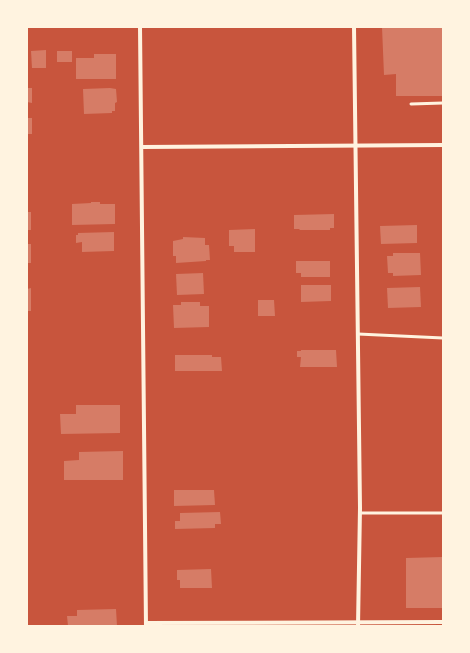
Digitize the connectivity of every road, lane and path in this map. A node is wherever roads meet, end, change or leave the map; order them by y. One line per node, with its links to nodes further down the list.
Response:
1 (140, 27): 7 (street)
2 (354, 27): 6 (street)
3 (443, 103): 4 (lane)
4 (411, 104)
5 (443, 145): 6 (street)
6 (356, 146): 7 (street); 8 (street)
7 (142, 147): 14 (street)
8 (358, 334): 9 (lane); 10 (street)
9 (443, 338)
10 (360, 513): 11 (lane); 13 (street)
11 (443, 513)
12 (443, 622): 13 (street)
13 (358, 624): 14 (street)
14 (146, 625)

